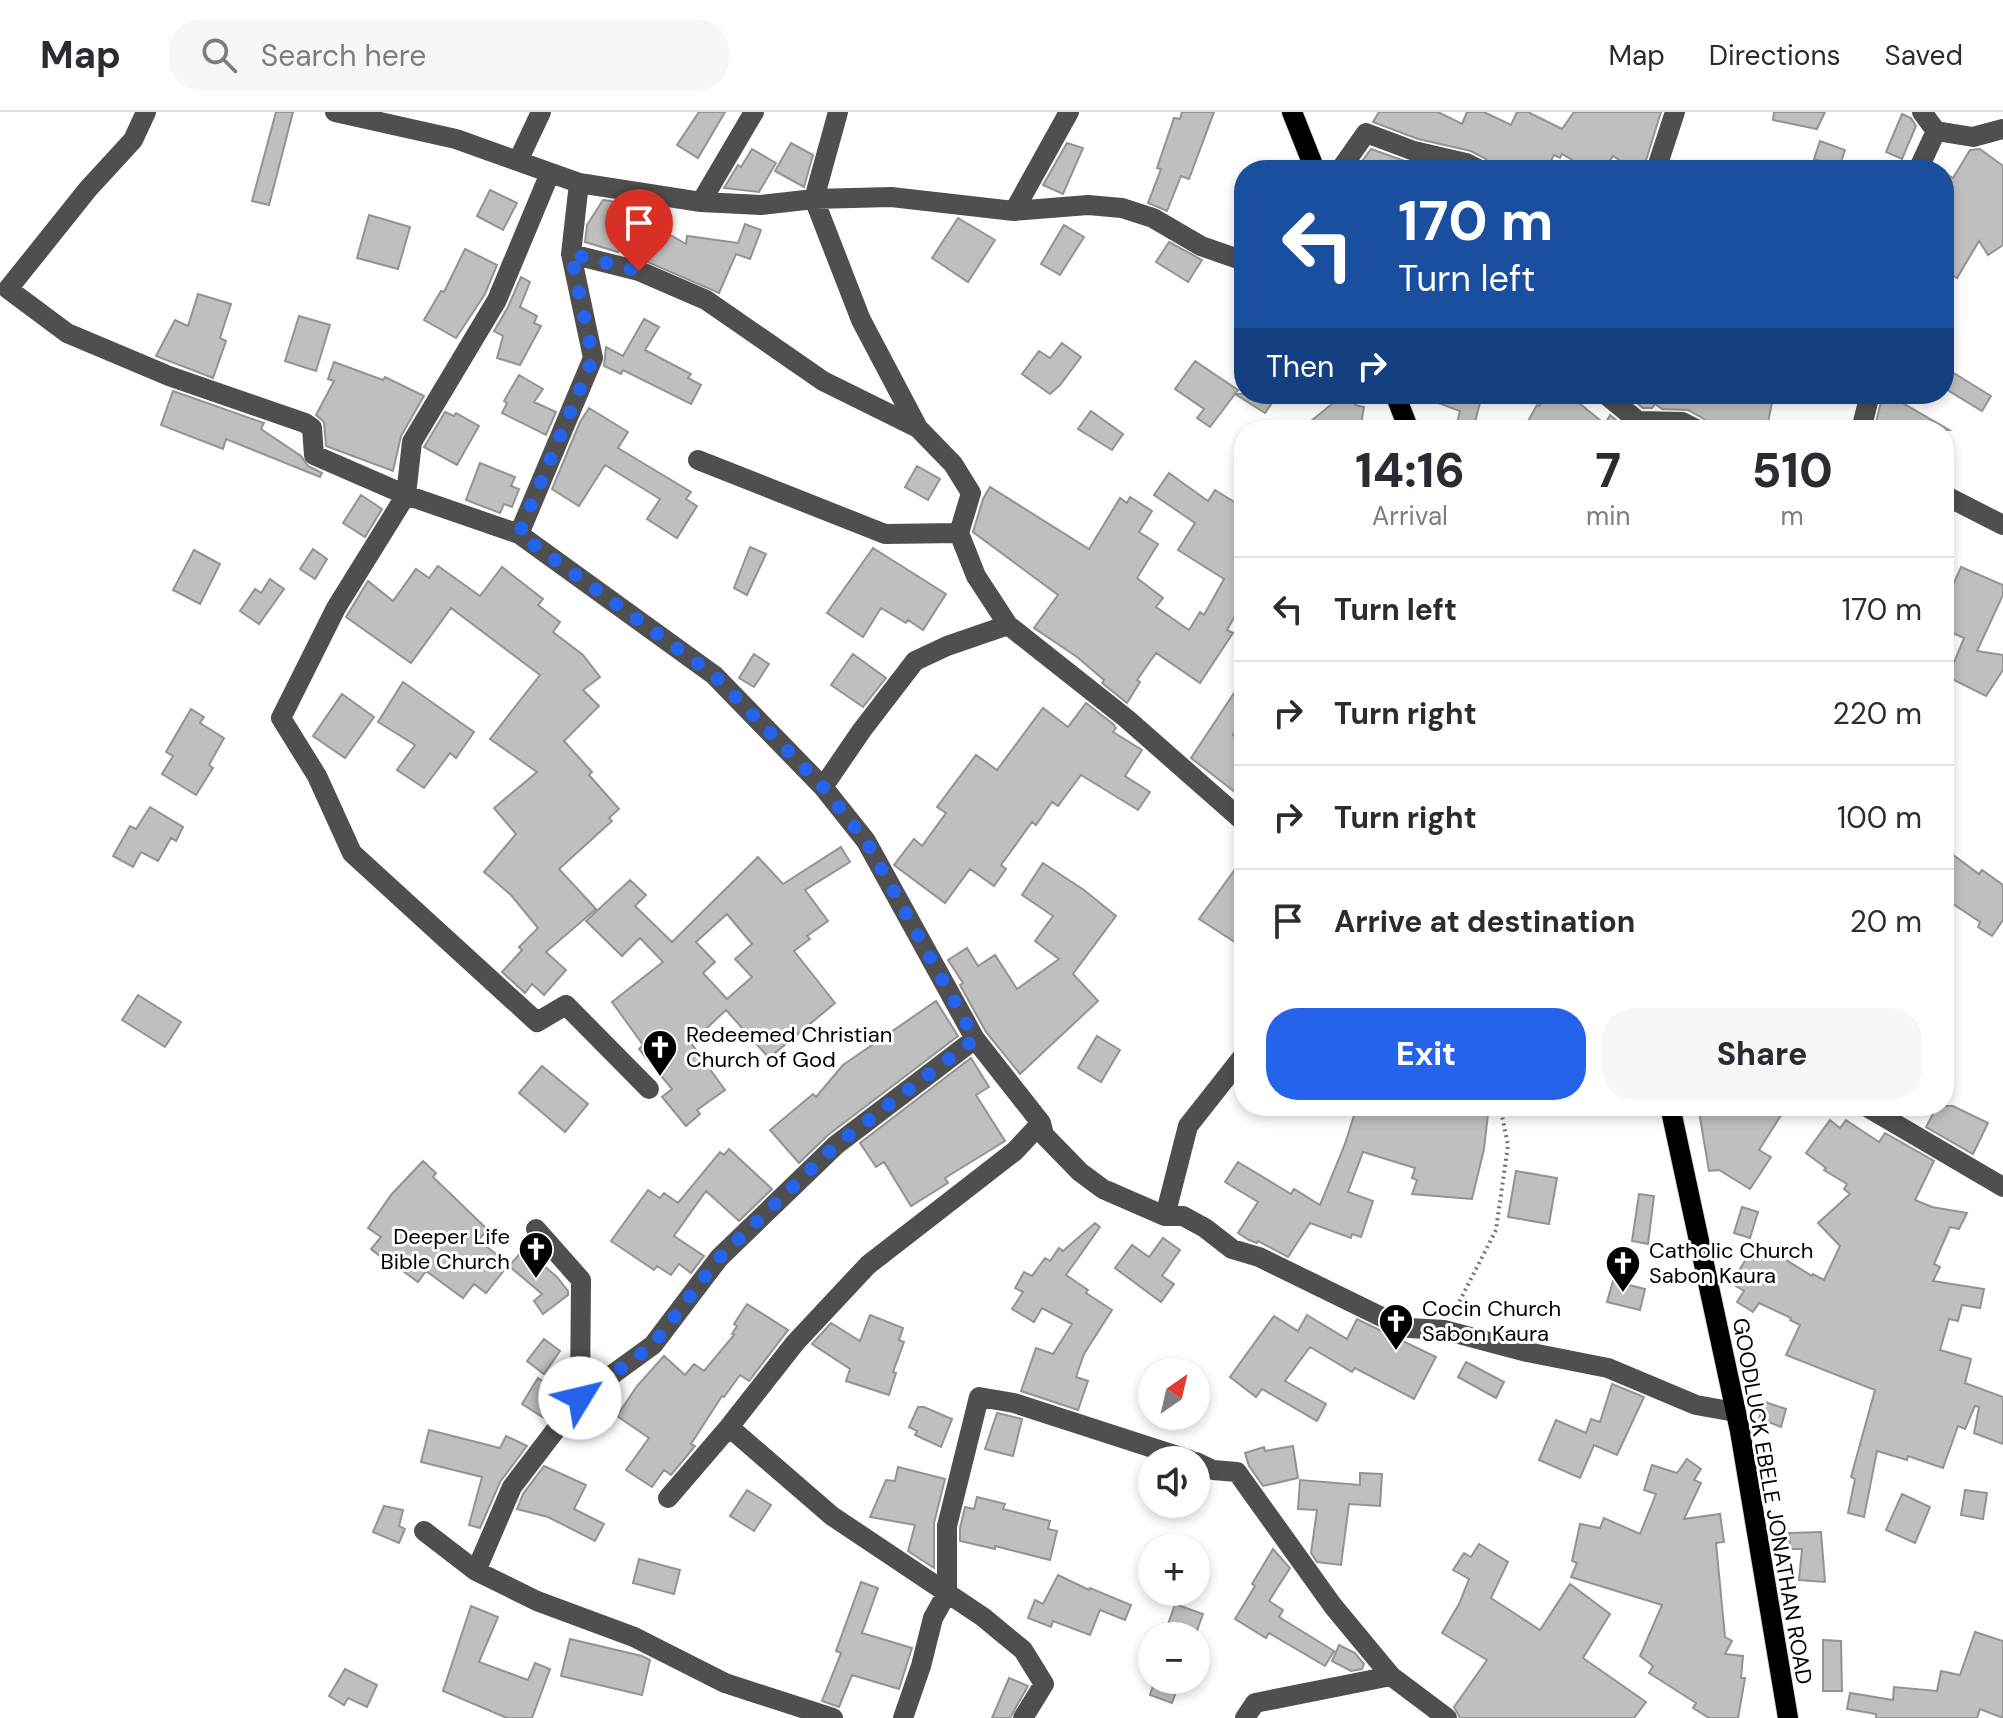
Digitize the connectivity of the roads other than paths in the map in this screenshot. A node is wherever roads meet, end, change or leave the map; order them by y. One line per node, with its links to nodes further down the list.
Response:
1 (146, 112): 25 (street)
2 (335, 112): 17 (street)
3 (541, 112): 17 (street)
4 (754, 112): 21 (street)
5 (838, 112): 20 (street)
6 (1069, 112): 22 (street)
7 (1292, 112): 12 (main road)
8 (1675, 112): 15 (street)
9 (1922, 112): 11 (street)
10 (2003, 129): 11 (street)
11 (1936, 131): 16 (street)
12 (1311, 160)
13 (1347, 160): 14 (street)
14 (1453, 160)
15 (1659, 160)
16 (1923, 160)
17 (518, 161): 18 (street)
18 (550, 173): 19 (street); 30 (street)
19 (579, 183): 21 (street); 23 (street)
20 (814, 199): 21 (street); 22 (street); 28 (street)
21 (701, 202)
22 (1014, 211): 24 (street)
23 (571, 254): 28 (street); 34 (street)
24 (1234, 258)
25 (4, 284): 30 (street)
26 (1617, 404): 27 (street)
27 (1637, 420)
28 (918, 428): 33 (street)
29 (698, 460): 33 (street)
30 (406, 495): 34 (street); 40 (street)
31 (1954, 500): 32 (street)
32 (2003, 525)
33 (959, 533): 35 (street)
34 (519, 534): 36 (street)
35 (1008, 625): 36 (street); 37 (street)
36 (823, 787): 38 (street)
37 (1234, 813)
38 (975, 1039): 43 (street); 47 (street)
39 (1234, 1068): 45 (street)
40 (649, 1089)
41 (1672, 1116): 48 (main road, GOODLUCK EBELE JONATHAN ROAD)
42 (1882, 1116): 44 (street)
43 (1041, 1123): 45 (street); 49 (street)
44 (2003, 1187)
45 (1165, 1216): 48 (street)
46 (536, 1229): 47 (street)
47 (580, 1398): 54 (street)
48 (1735, 1412): 63 (main road, GOODLUCK EBELE JONATHAN ROAD)
49 (729, 1427): 52 (street); 55 (street)
50 (1147, 1446): 55 (street)
51 (1210, 1469): 56 (street)
52 (668, 1498)
53 (424, 1531): 54 (street)
54 (476, 1571): 57 (street)
55 (947, 1593): 59 (street); 60 (street)
56 (1391, 1676): 61 (street); 62 (street)
57 (791, 1712): 58 (street)
58 (833, 1718)
59 (903, 1718)
60 (1023, 1718)
61 (1245, 1718)
62 (1447, 1718)
63 (1788, 1718)

